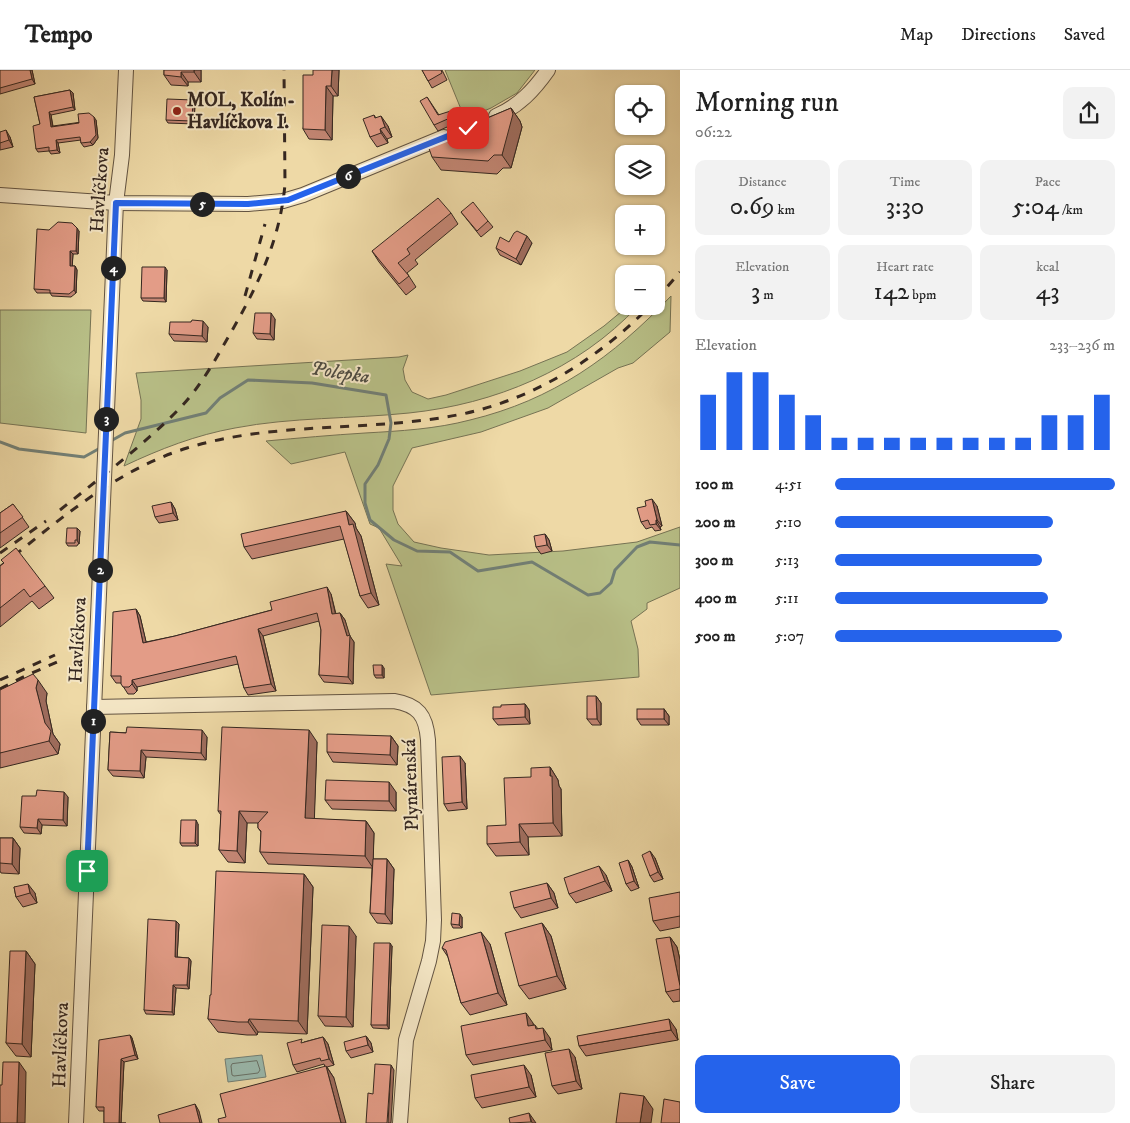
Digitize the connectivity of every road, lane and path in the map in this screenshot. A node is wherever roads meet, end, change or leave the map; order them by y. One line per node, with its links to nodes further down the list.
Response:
1 (126, 70): 6 (street, Havlíčkova)
2 (548, 70): 3 (street)
3 (487, 121)
4 (459, 132): 6 (street)
5 (0, 195): 6 (street)
6 (116, 203): 7 (street, Havlíčkova)
7 (94, 707): 8 (street, Havlíčkova); 9 (street, Plynárenská)
8 (76, 1123)
9 (400, 1123)

